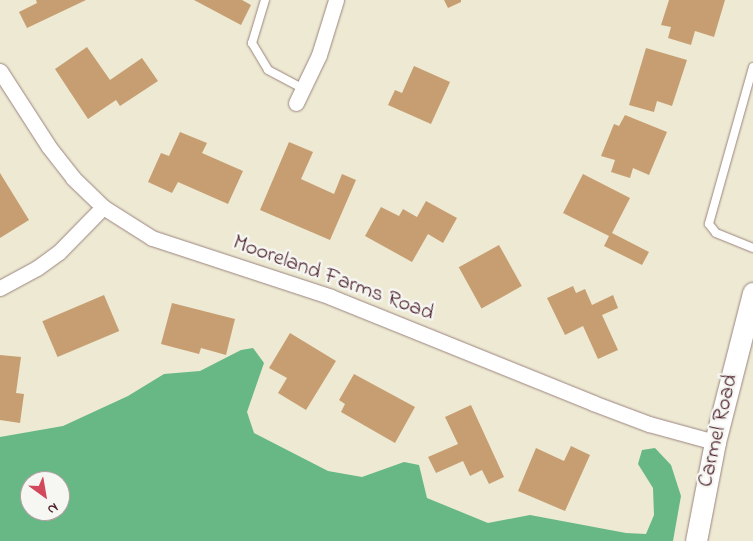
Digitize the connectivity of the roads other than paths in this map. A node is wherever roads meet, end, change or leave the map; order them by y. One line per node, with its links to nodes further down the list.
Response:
1 (265, 0): 5 (lane)
2 (336, 0): 5 (street)
3 (753, 67): 8 (lane)
4 (0, 71): 7 (street, Mooreland Farms Road)
5 (303, 89): 6 (street)
6 (296, 103)
7 (103, 207): 9 (street); 11 (street, Mooreland Farms Road)
8 (753, 248)
9 (0, 288)
10 (753, 293): 11 (main road, Carmel Road)
11 (714, 442): 12 (main road, Carmel Road)
12 (696, 541)

